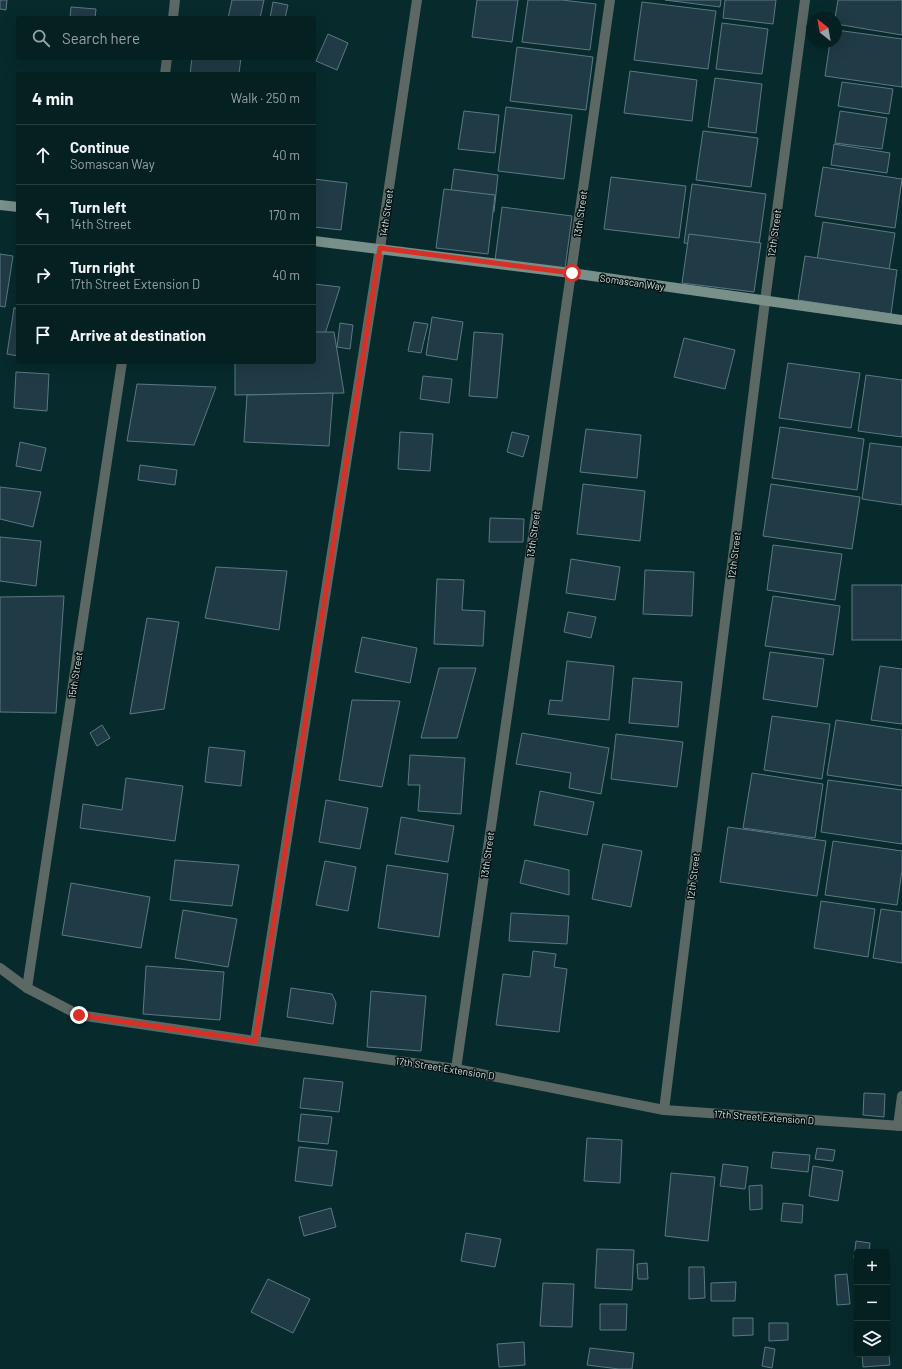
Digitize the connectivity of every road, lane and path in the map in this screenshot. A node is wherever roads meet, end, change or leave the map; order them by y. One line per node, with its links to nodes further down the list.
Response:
1 (175, 0): 5 (street)
2 (417, 0): 11 (street, 14th Street)
3 (610, 0): 12 (street, 13th Street)
4 (805, 0): 13 (street, 12th Street)
5 (172, 16)
6 (167, 60): 7 (street)
7 (165, 72)
8 (0, 205): 9 (street)
9 (16, 207)
10 (316, 241): 11 (street, Somascan Way)
11 (380, 248): 12 (street, Somascan Way); 18 (street, 14th Street)
12 (572, 273): 13 (street, Somascan Way); 19 (street, 13th Street)
13 (765, 301): 14 (street, Somascan Way); 21 (street, 12th Street)
14 (902, 320)
15 (122, 364): 17 (street, 15th Street)
16 (0, 968): 17 (street, 17th Street Extension D)
17 (27, 988): 18 (street, 17th Street Extension D)
18 (255, 1041): 19 (street, 17th Street Extension D)
19 (456, 1069): 21 (street, 17th Street Extension D)
20 (902, 1096): 22 (street)
21 (664, 1110): 22 (street, 17th Street Extension D)
22 (900, 1126)

